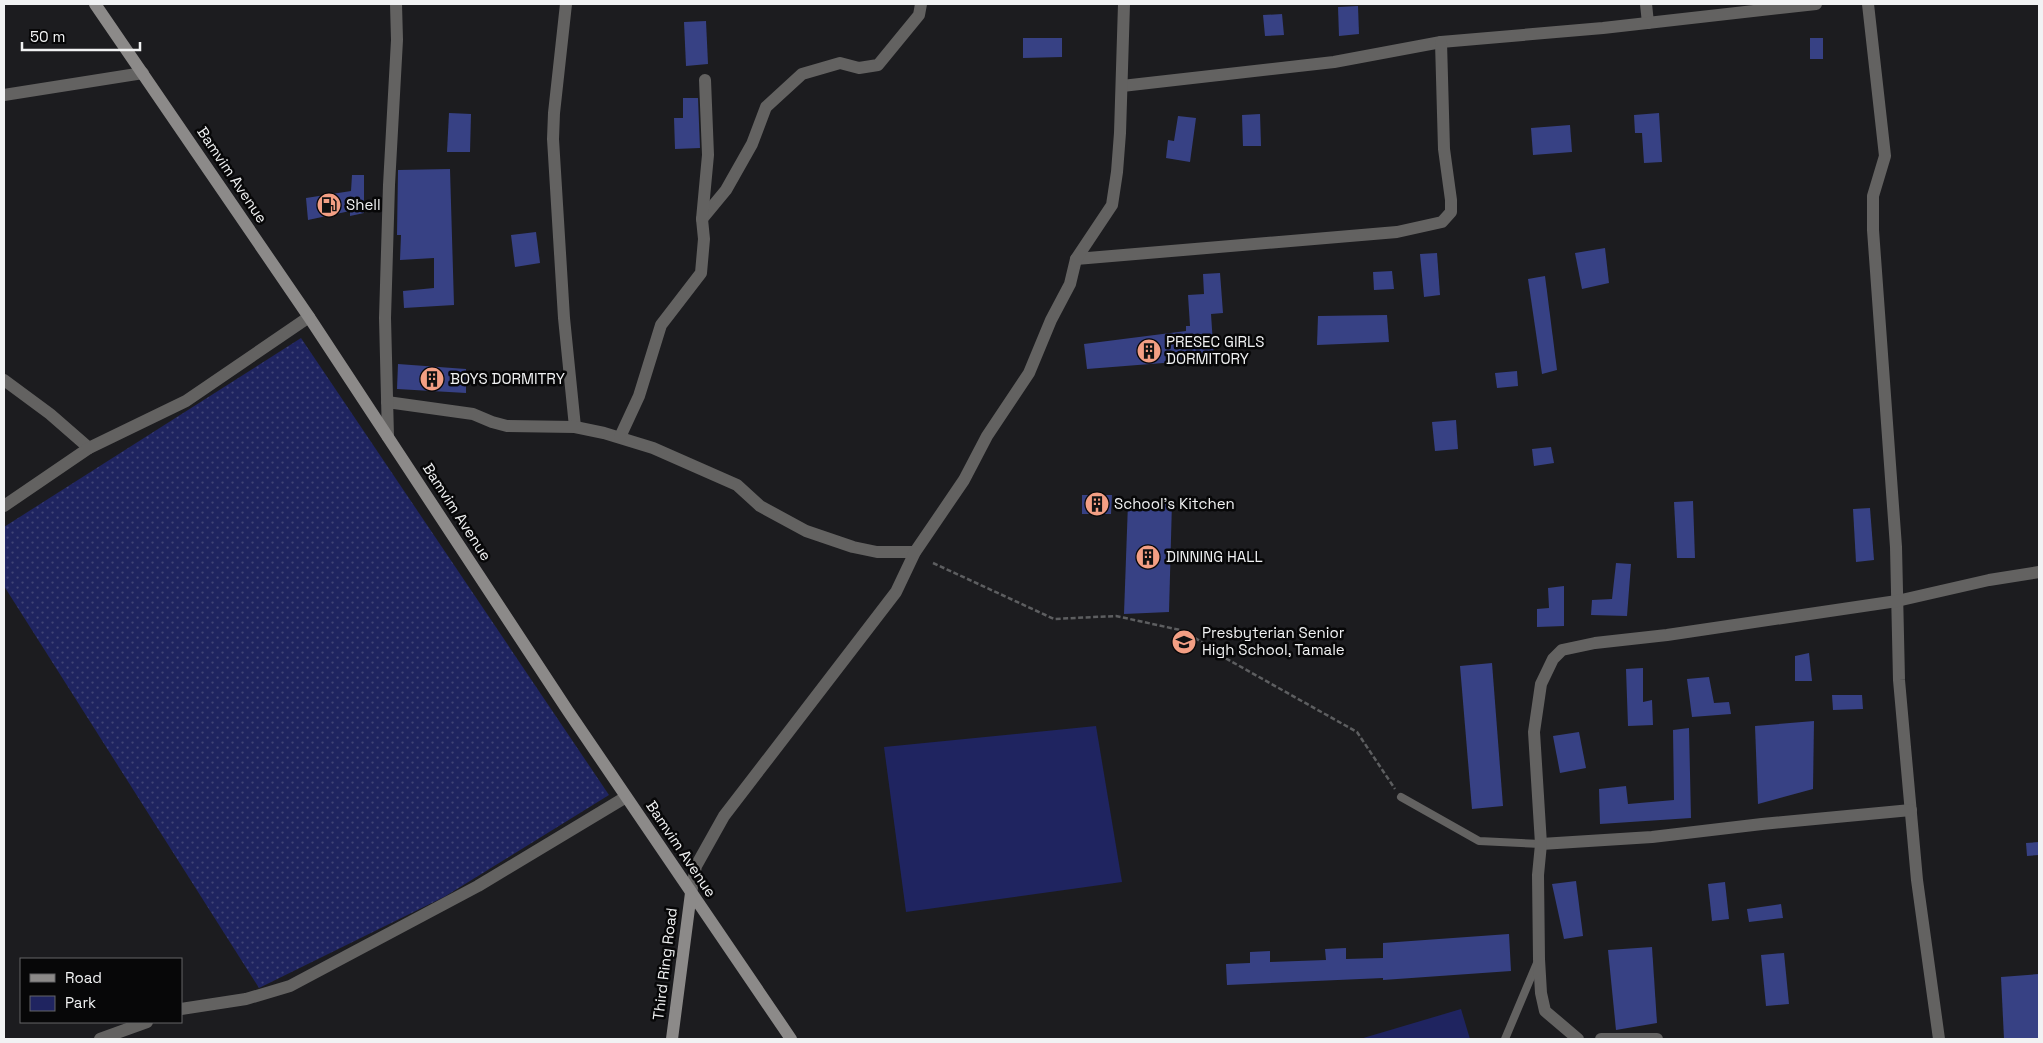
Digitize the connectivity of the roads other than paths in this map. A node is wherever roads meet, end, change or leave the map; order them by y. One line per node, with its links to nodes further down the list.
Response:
1 (95, 4): 11 (street, Bamvim Avenue)
2 (396, 4): 19 (street)
3 (566, 4): 20 (street)
4 (921, 4): 15 (street)
5 (1124, 4): 13 (street)
6 (1646, 4): 9 (street)
7 (1816, 4): 9 (street)
8 (1868, 4): 27 (street)
9 (1648, 23): 10 (street)
10 (1441, 42): 13 (street); 16 (street)
11 (143, 73): 14 (street); 17 (street, Bamvim Avenue)
12 (705, 80): 15 (street)
13 (1122, 86): 16 (street)
14 (4, 95)
15 (702, 219): 21 (street)
16 (1076, 259): 25 (street)
17 (309, 317): 22 (street, Bamvim Avenue); 23 (street)
18 (4, 380): 23 (street)
19 (387, 402): 20 (street); 22 (street)
20 (574, 427): 21 (street)
21 (620, 437): 25 (street)
22 (388, 438): 28 (street, Bamvim Avenue)
23 (89, 448): 24 (street)
24 (4, 506)
25 (915, 552): 32 (street)
26 (2039, 572): 27 (street)
27 (1897, 601): 30 (street); 31 (street)
28 (626, 797): 32 (street, Bamvim Avenue); 34 (street)
29 (1401, 797): 31 (lane)
30 (1911, 810): 31 (street); 43 (street)
31 (1541, 844): 33 (street)
32 (691, 893): 37 (street, Third Ring Road); 38 (street, Bamvim Avenue)
33 (1539, 958): 39 (lane); 40 (street)
34 (182, 1009)
35 (144, 1023): 36 (street)
36 (100, 1039)
37 (672, 1039)
38 (791, 1039)
39 (1505, 1039)
40 (1578, 1039)
41 (1601, 1039): 42 (street)
42 (1657, 1039)
43 (1939, 1039)

